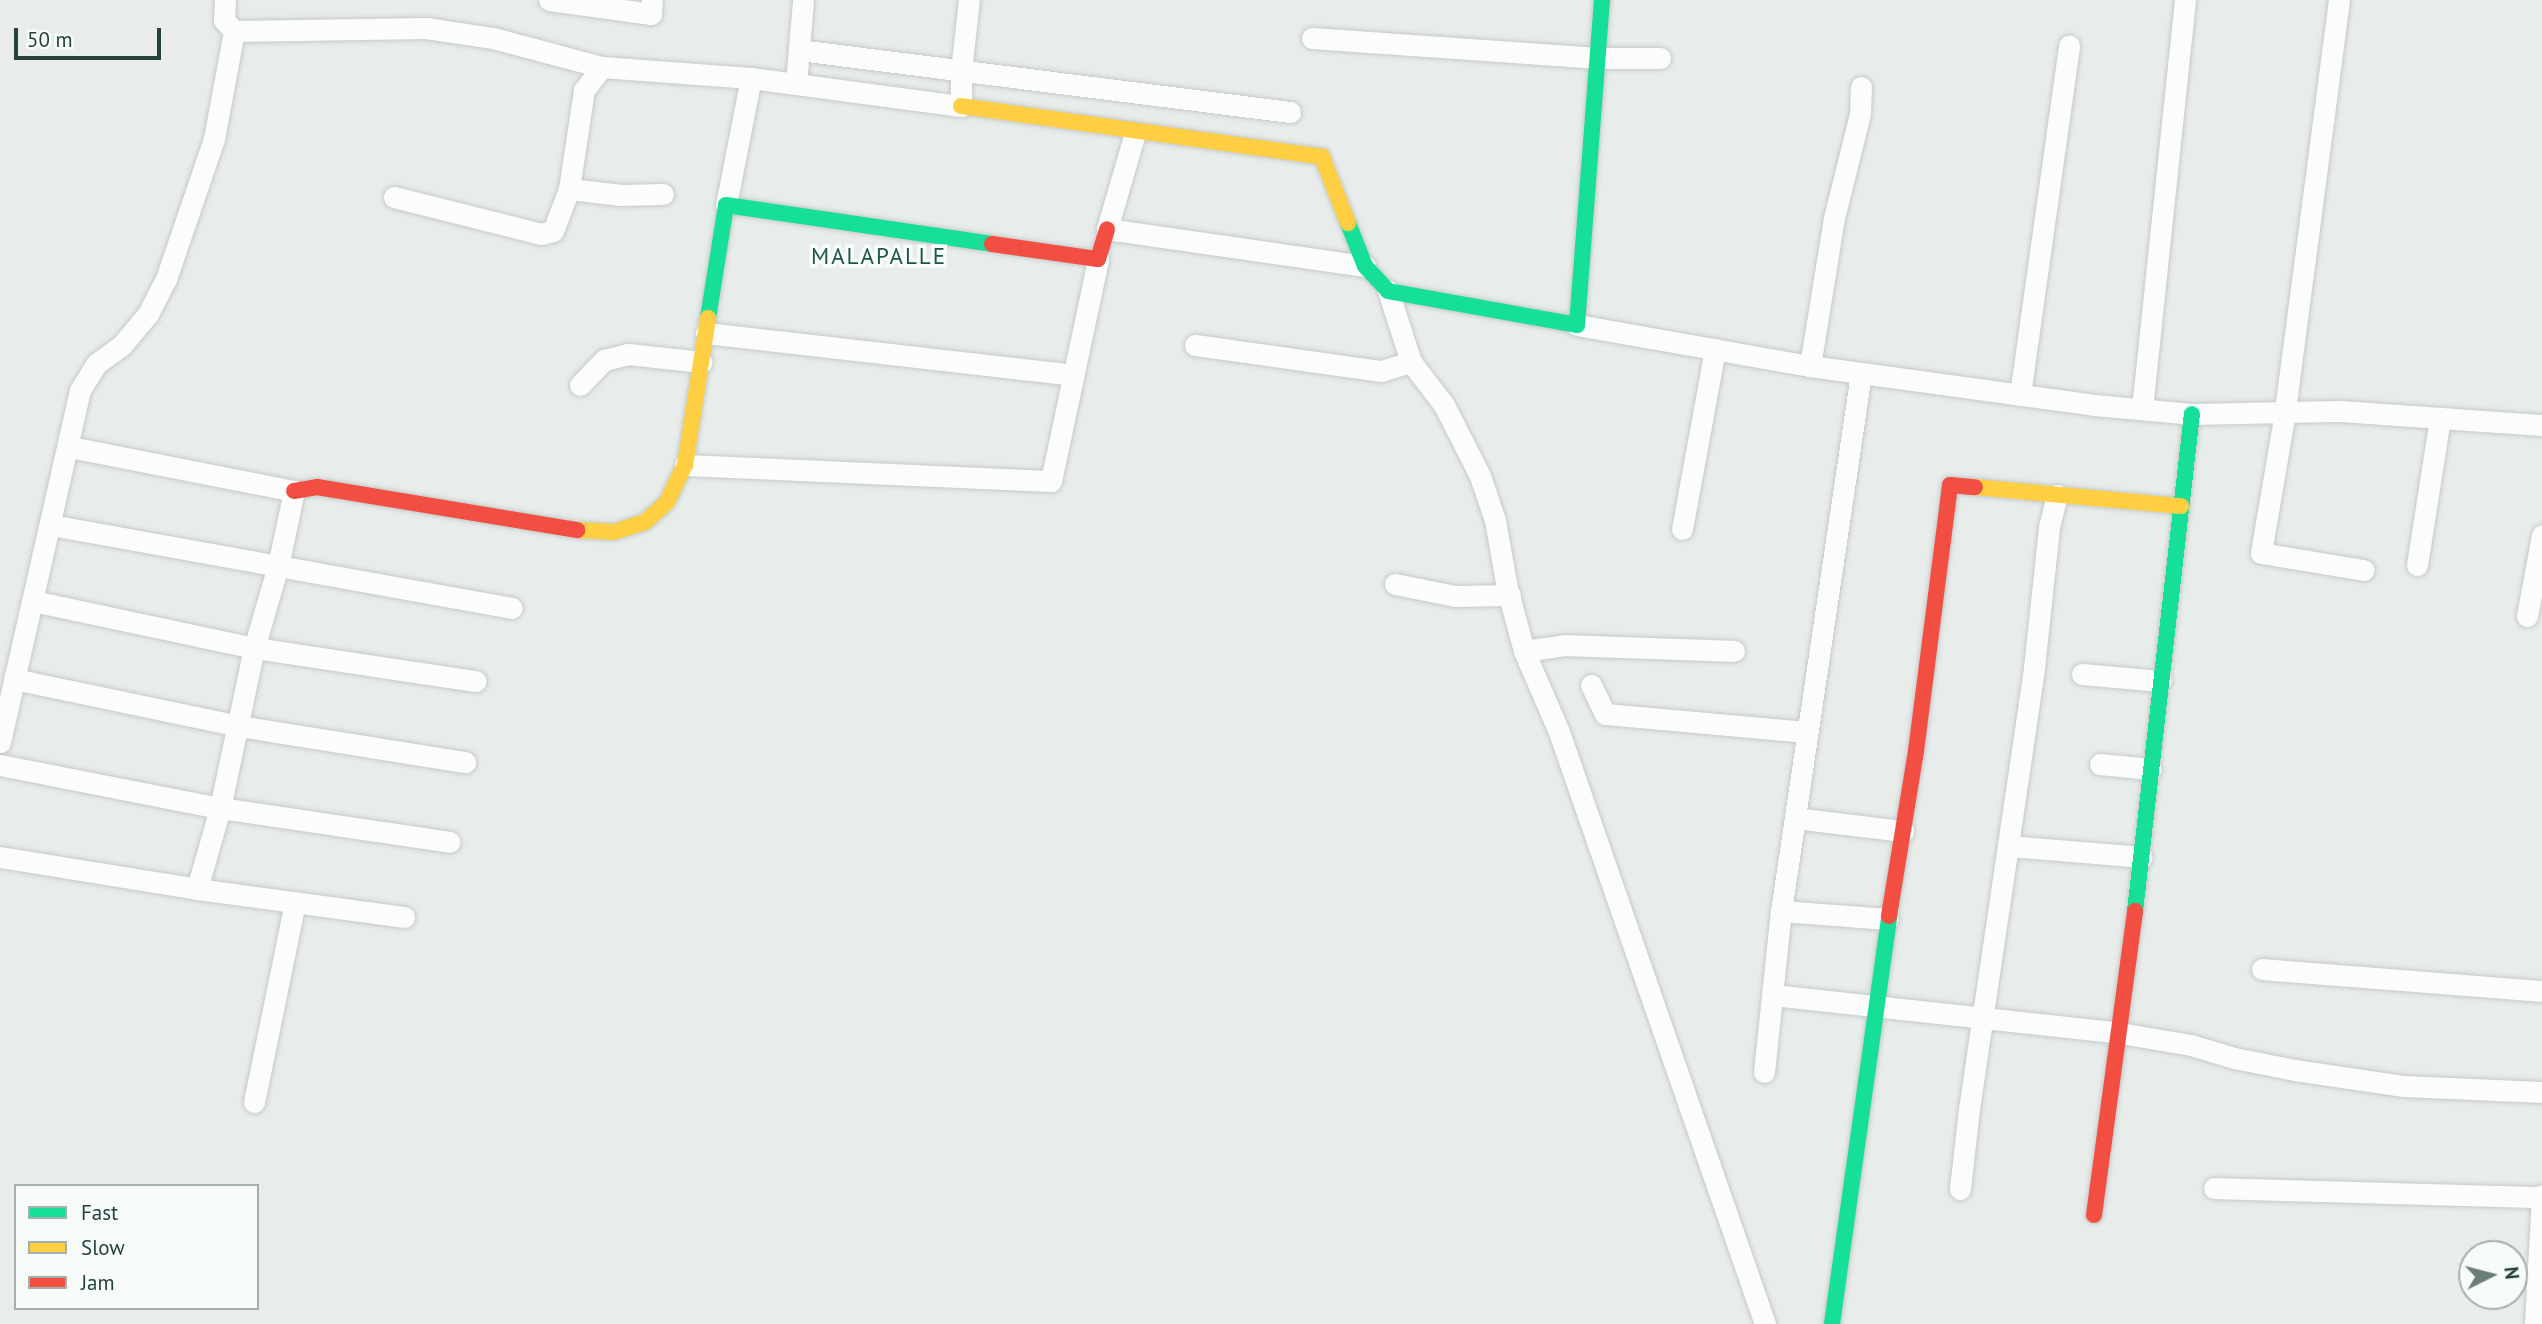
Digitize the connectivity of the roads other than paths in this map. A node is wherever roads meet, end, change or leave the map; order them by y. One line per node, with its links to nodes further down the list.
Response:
1 (225, 0): 9 (street)
2 (549, 0): 8 (street)
3 (803, 0): 12 (street)
4 (969, 0): 16 (street)
5 (1602, 0): 13 (street)
6 (2185, 0): 42 (street)
7 (2339, 0): 43 (street)
8 (642, 4)
9 (234, 31): 15 (street); 47 (street)
10 (1312, 38): 13 (street)
11 (2068, 45): 41 (street)
12 (799, 50): 16 (street); 18 (street)
13 (1598, 58): 14 (street); 31 (street)
14 (1660, 58)
15 (602, 67): 17 (street); 23 (street)
16 (961, 71): 20 (street); 21 (street)
17 (751, 78): 18 (street); 26 (street)
18 (796, 84): 20 (street)
19 (1861, 87): 37 (street)
20 (961, 106): 22 (street)
21 (1290, 112)
22 (1135, 132): 27 (street); 29 (street)
23 (569, 189): 24 (street); 25 (street)
24 (663, 194)
25 (394, 197)
26 (726, 205): 28 (street); 32 (street)
27 (1107, 229): 28 (street); 29 (street)
28 (1098, 258): 39 (street)
29 (1365, 266): 30 (street)
30 (1388, 291): 31 (street); 36 (street)
31 (1577, 325): 34 (street)
32 (706, 333): 35 (street); 39 (street)
33 (1195, 345): 36 (street)
34 (1715, 349): 37 (street); 53 (street)
35 (702, 362): 40 (street); 48 (street)
36 (1411, 362): 59 (street)
37 (1810, 366): 38 (street)
38 (1861, 373): 41 (street); 72 (street)
39 (1073, 375): 48 (street)
40 (580, 385)
41 (2020, 395): 42 (street)
42 (2142, 410): 44 (street)
43 (2285, 412): 44 (street); 45 (street); 57 (street)
44 (2192, 414): 51 (street)
45 (2440, 418): 46 (street); 55 (street)
46 (2542, 425)
47 (69, 447): 49 (street); 52 (street)
48 (685, 465): 49 (street)
49 (294, 491): 56 (street)
50 (2057, 495): 51 (street); 80 (street); 82 (street)
51 (2181, 506): 69 (street)
52 (51, 525): 56 (street); 60 (street)
53 (1682, 529)
54 (2542, 535): 62 (street)
55 (2417, 565)
56 (278, 566): 61 (street); 63 (street)
57 (2364, 570)
58 (1395, 584): 59 (street)
59 (1510, 595): 64 (street)
60 (33, 601): 63 (street); 67 (street)
61 (512, 607)
62 (2527, 616)
63 (254, 648): 68 (street); 71 (street)
64 (1524, 651): 65 (street); 103 (street)
65 (1734, 651)
66 (2081, 674): 69 (street)
67 (14, 679): 71 (street); 73 (street)
68 (477, 681)
69 (2161, 681): 77 (street)
70 (1591, 685): 72 (street)
71 (239, 726): 74 (street); 78 (street)
72 (1807, 732): 79 (street)
73 (0, 742)
74 (465, 762)
75 (2100, 764): 77 (street)
76 (0, 765): 78 (street)
77 (2151, 769): 84 (street)
78 (220, 808): 81 (street); 85 (street)
79 (1795, 818): 80 (street); 87 (street)
80 (1903, 831): 89 (street)
81 (449, 842)
82 (2009, 846): 84 (street); 94 (street)
83 (0, 857): 85 (street)
84 (2142, 857): 95 (street)
85 (197, 889): 86 (street)
86 (295, 902): 88 (street); 98 (street)
87 (1781, 911): 89 (street); 92 (street)
88 (404, 917)
89 (1888, 919): 93 (street)
90 (2262, 969): 91 (street)
91 (2542, 991)
92 (1773, 995): 93 (street); 96 (street)
93 (1877, 1007): 94 (street); 104 (street)
94 (1984, 1019): 95 (street); 100 (street)
95 (2120, 1033): 97 (street); 102 (street)
96 (1764, 1072)
97 (2542, 1092)
98 (254, 1102)
99 (2214, 1188): 101 (street)
100 (1960, 1189)
101 (2542, 1196): 105 (street)
102 (2094, 1215)
103 (1765, 1324)
104 (1832, 1324)
105 (2535, 1324)

